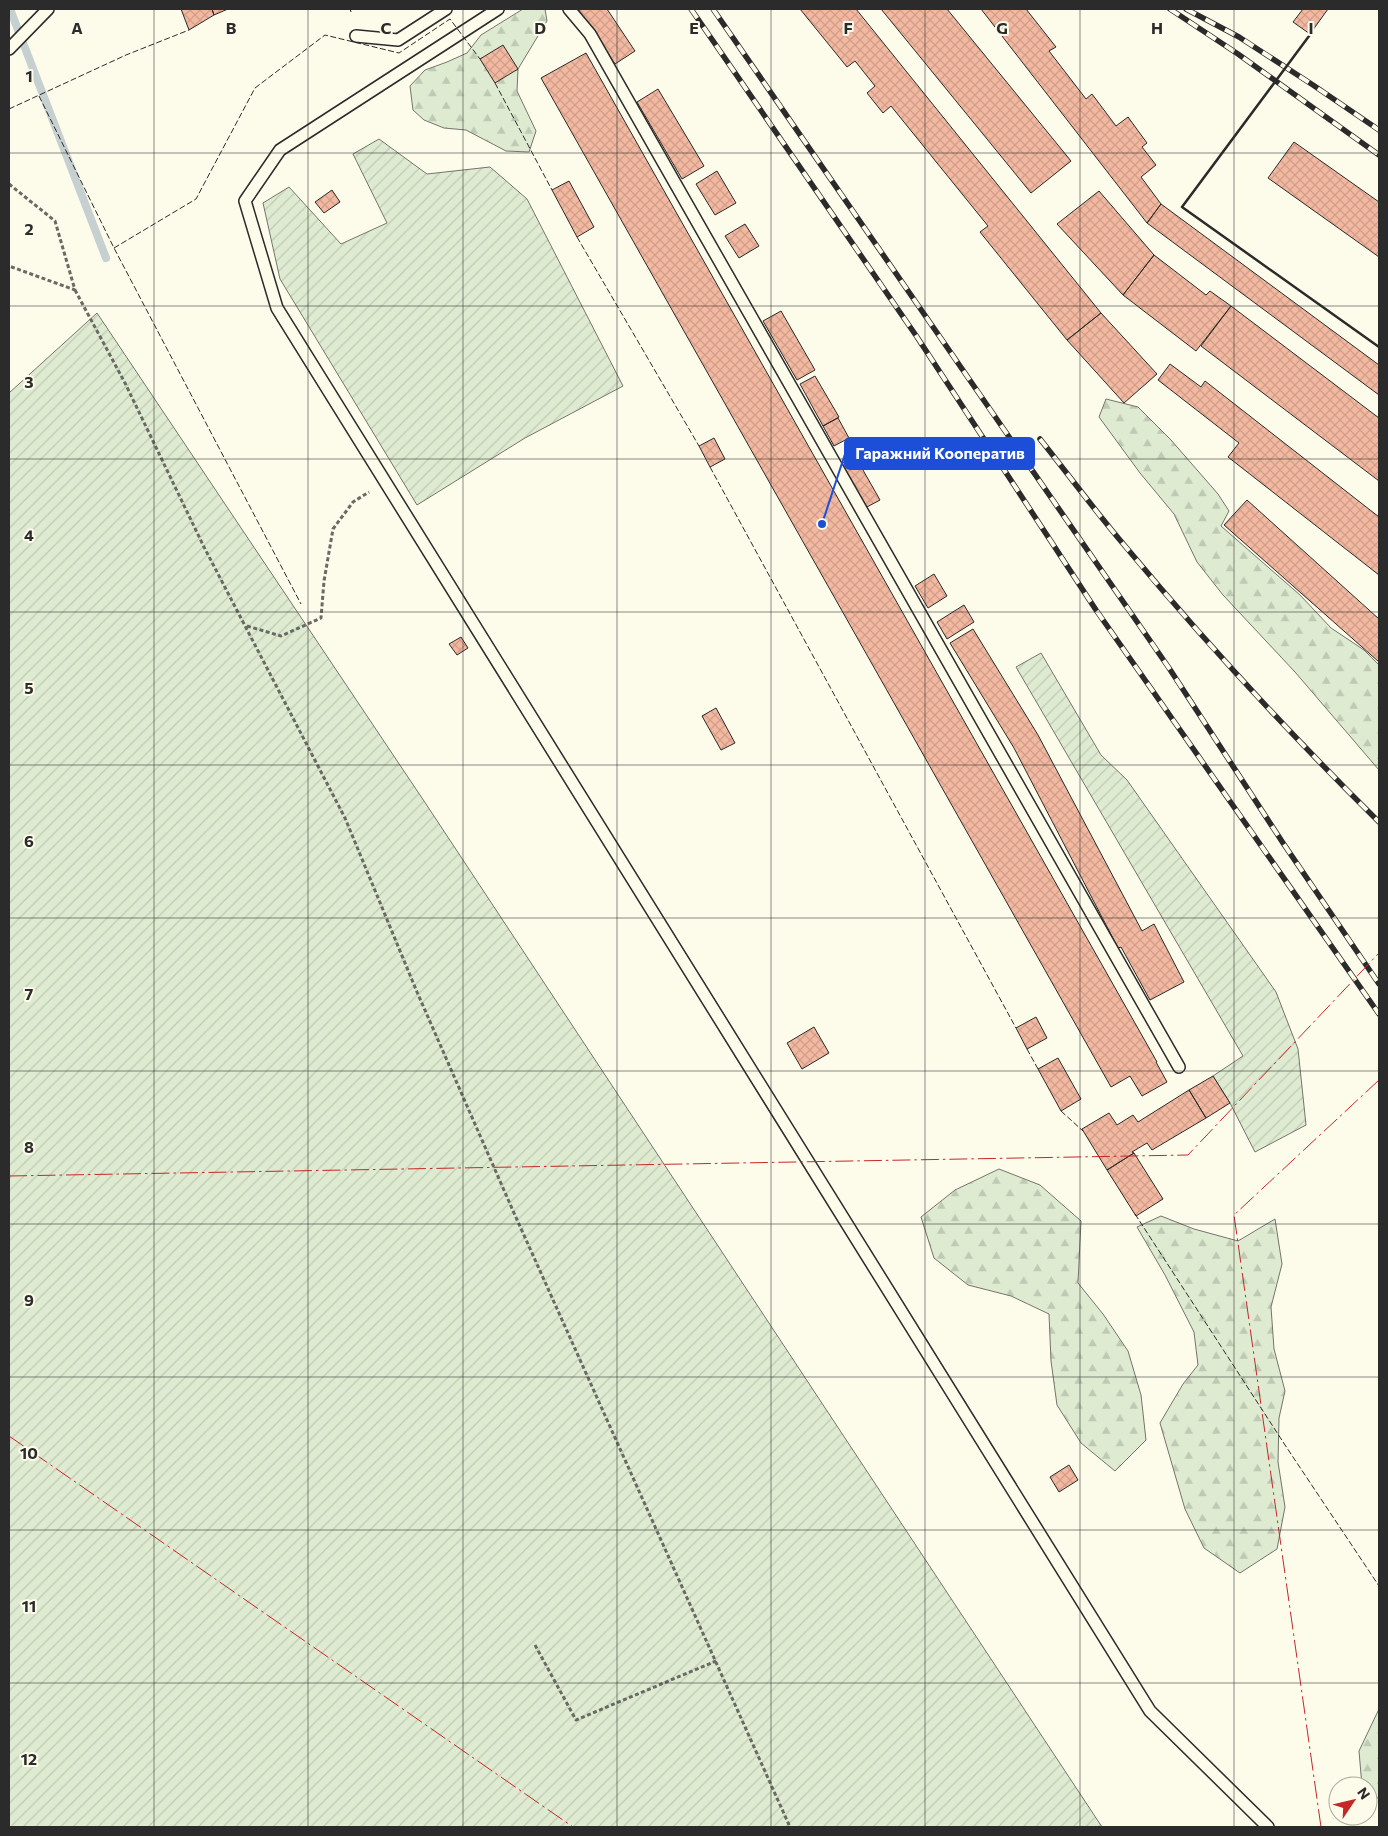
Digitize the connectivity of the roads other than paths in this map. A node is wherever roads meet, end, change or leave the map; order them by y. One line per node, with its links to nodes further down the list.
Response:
1 (48, 9): 6 (lane)
2 (446, 9): 5 (lane)
3 (498, 9): 8 (lane)
4 (570, 9): 7 (lane)
5 (356, 36)
6 (9, 49)
7 (1179, 1067)
8 (1268, 1827)

